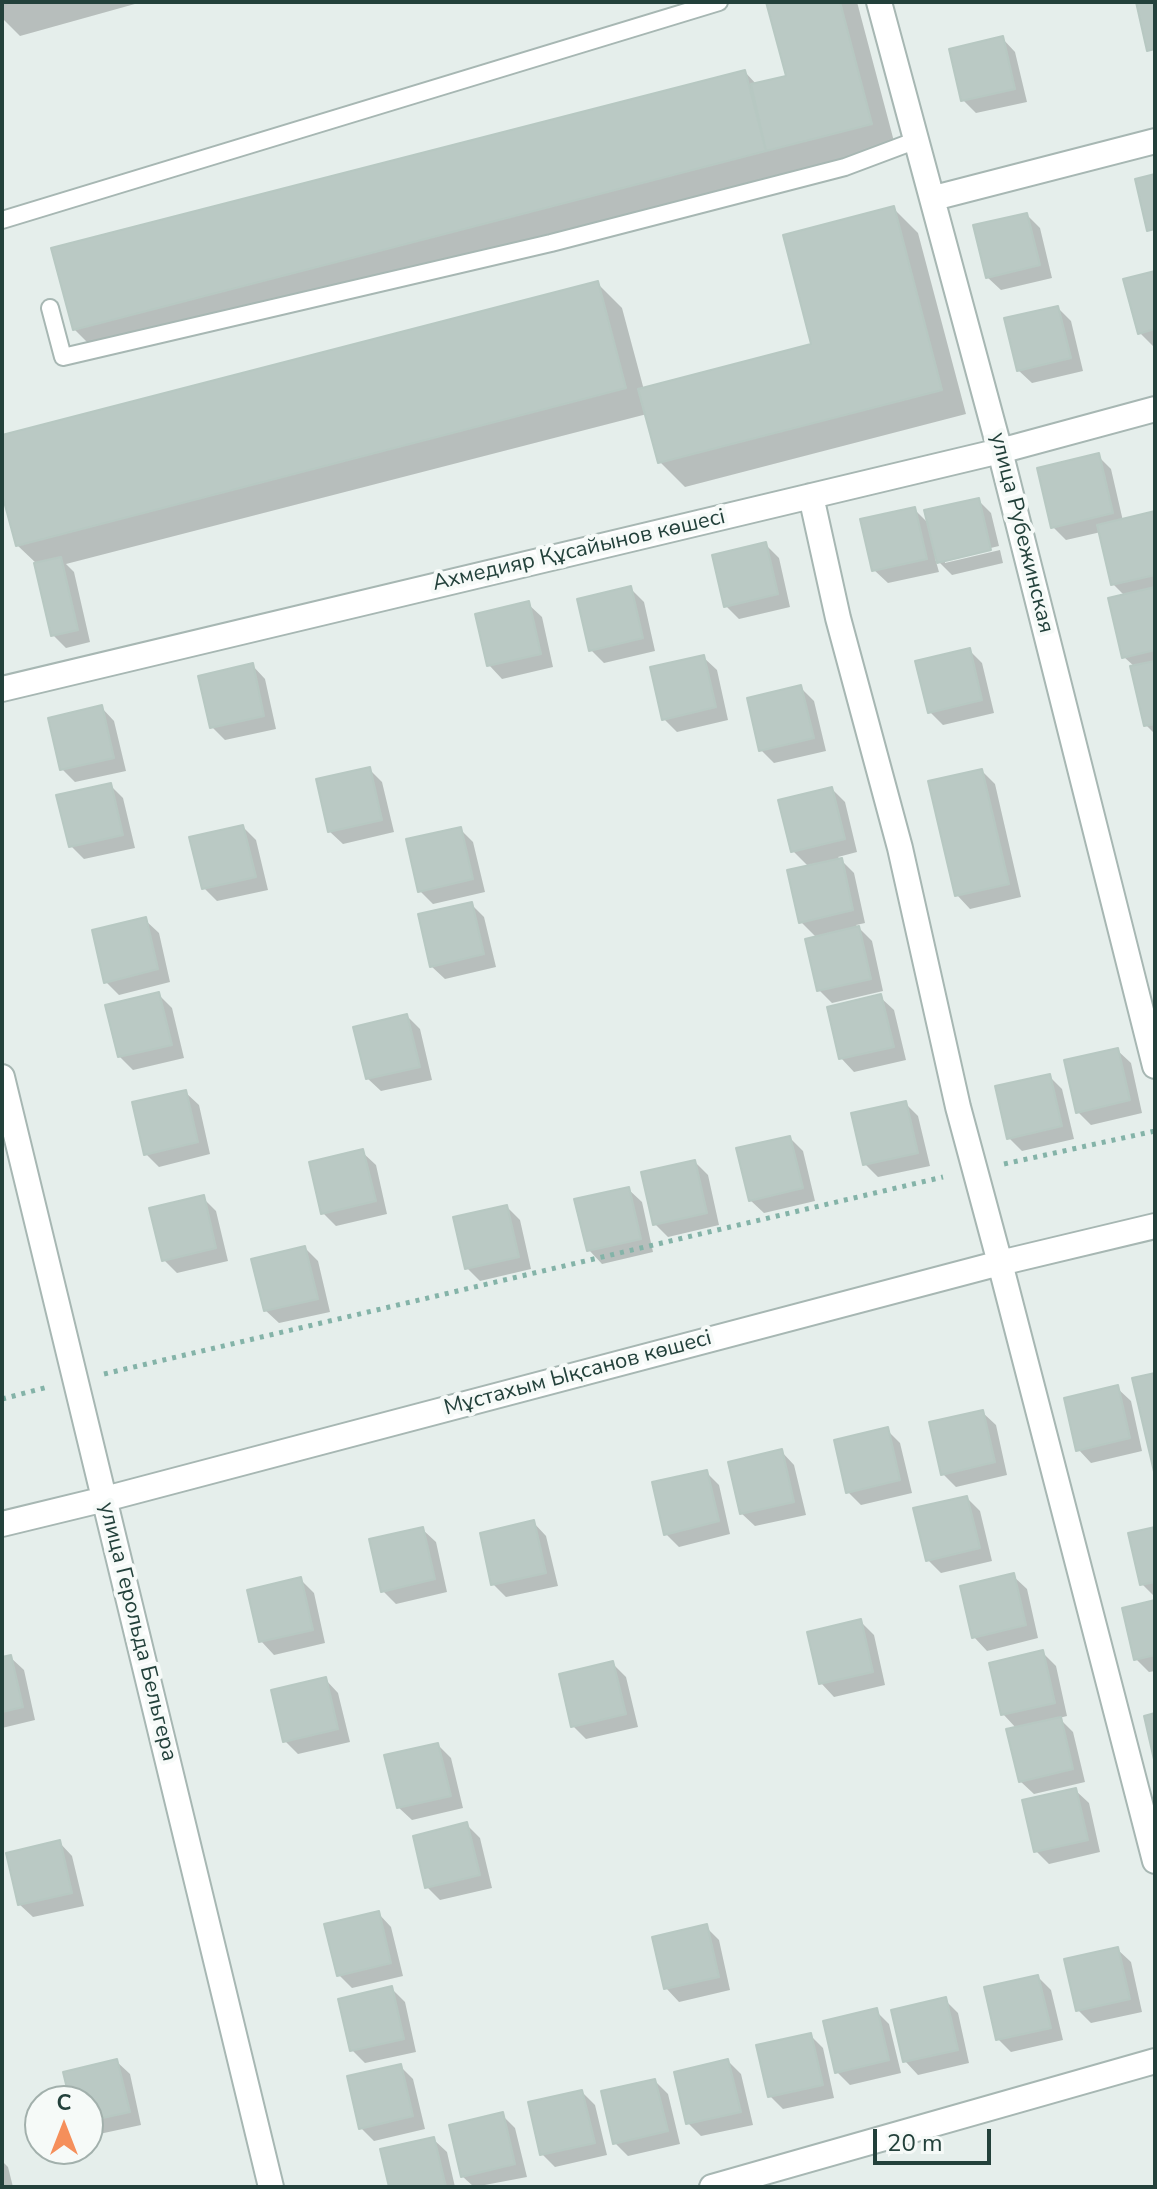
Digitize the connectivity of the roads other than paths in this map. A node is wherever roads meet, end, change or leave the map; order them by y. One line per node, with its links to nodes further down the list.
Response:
1 (719, 2): 6 (lane)
2 (879, 2): 3 (street, улица Рубежинская)
3 (917, 140): 5 (street, улица Рубежинская); 7 (lane)
4 (1155, 141): 5 (street)
5 (934, 198): 9 (street, улица Рубежинская)
6 (2, 220)
7 (50, 308)
8 (1155, 409): 9 (street, Ахмедияр Құсайынов көшесі)
9 (1000, 451): 10 (street, Ахмедияр Құсайынов көшесі); 12 (street, улица Рубежинская)
10 (811, 496): 11 (street, Ахмедияр Құсайынов көшесі); 15 (street)
11 (2, 689)
12 (1155, 1066)
13 (2, 1077): 16 (street, улица Герольда Бельгера)
14 (1155, 1226): 15 (street, Мұстахым Ықсанов көшесі)
15 (1000, 1263): 16 (street, Мұстахым Ықсанов көшесі); 18 (street)
16 (105, 1499): 17 (street, Мұстахым Ықсанов көшесі); 20 (street, улица Герольда Бельгера)
17 (2, 1524)
18 (1155, 1861)
19 (1155, 2061): 21 (street)
20 (271, 2187)
21 (712, 2187)

